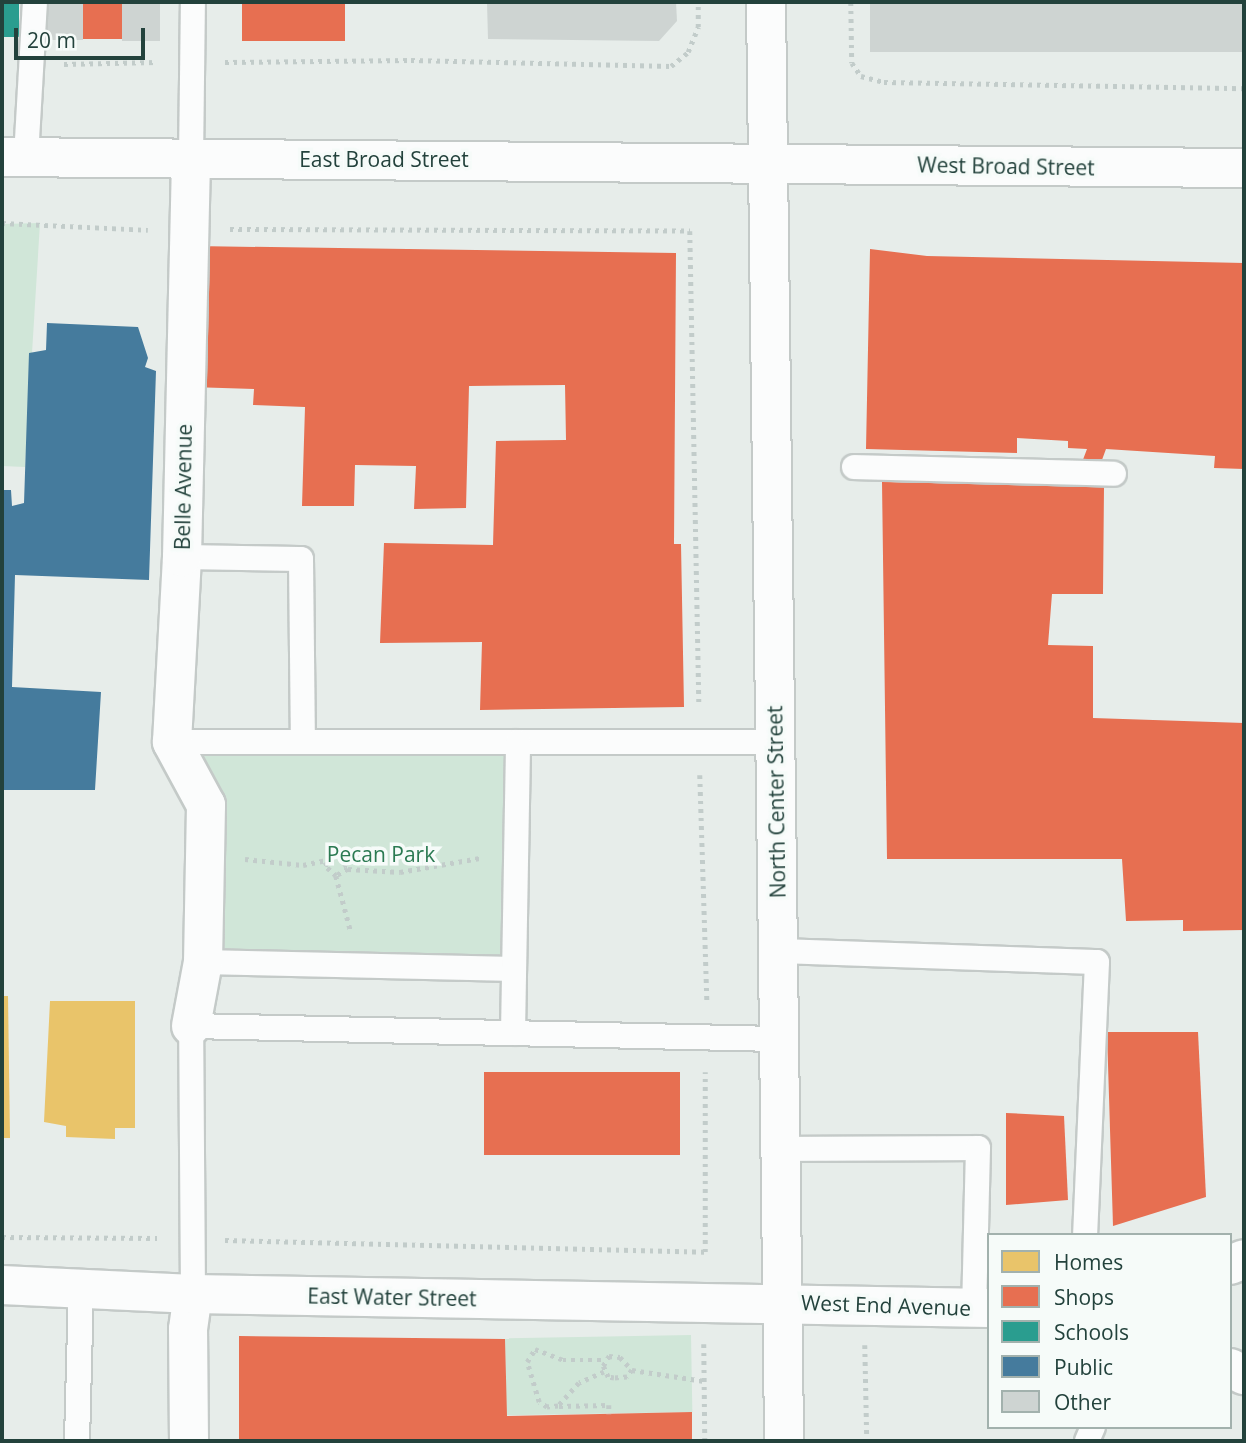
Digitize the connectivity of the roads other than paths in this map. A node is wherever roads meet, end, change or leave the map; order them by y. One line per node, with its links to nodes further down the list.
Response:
1 (35, 2): 4 (lane)
2 (194, 2): 5 (lane)
3 (766, 2): 6 (main road, North Center Street)
4 (14, 157): 5 (main road, East Broad Street)
5 (191, 160): 6 (main road, East Broad Street); 10 (main road, Belle Avenue)
6 (767, 163): 7 (main road, West Broad Street); 14 (main road, North Center Street)
7 (1244, 168)
8 (854, 467): 9 (lane)
9 (1114, 474)
10 (182, 557): 11 (lane); 12 (main road, Belle Avenue)
11 (303, 741): 12 (lane); 13 (lane)
12 (172, 742): 16 (main road)
13 (518, 742): 14 (lane); 17 (lane)
14 (775, 742): 15 (main road, North Center Street)
15 (778, 951): 20 (main road, North Center Street); 22 (lane)
16 (204, 962): 17 (lane); 18 (main road)
17 (514, 969): 19 (lane)
18 (191, 1026): 19 (lane); 25 (lane)
19 (513, 1033): 20 (lane)
20 (779, 1039): 21 (main road, North Center Street)
21 (781, 1149): 26 (main road, North Center Street); 27 (lane)
22 (1085, 1233)
23 (2, 1285): 24 (main road, East Water Street)
24 (81, 1286): 25 (main road, East Water Street); 28 (lane)
25 (193, 1294): 26 (main road, East Water Street); 29 (main road)
26 (783, 1302): 27 (main road, West End Avenue); 30 (main road, North Center Street)
27 (982, 1308)
28 (77, 1441)
29 (189, 1441)
30 (784, 1441)

